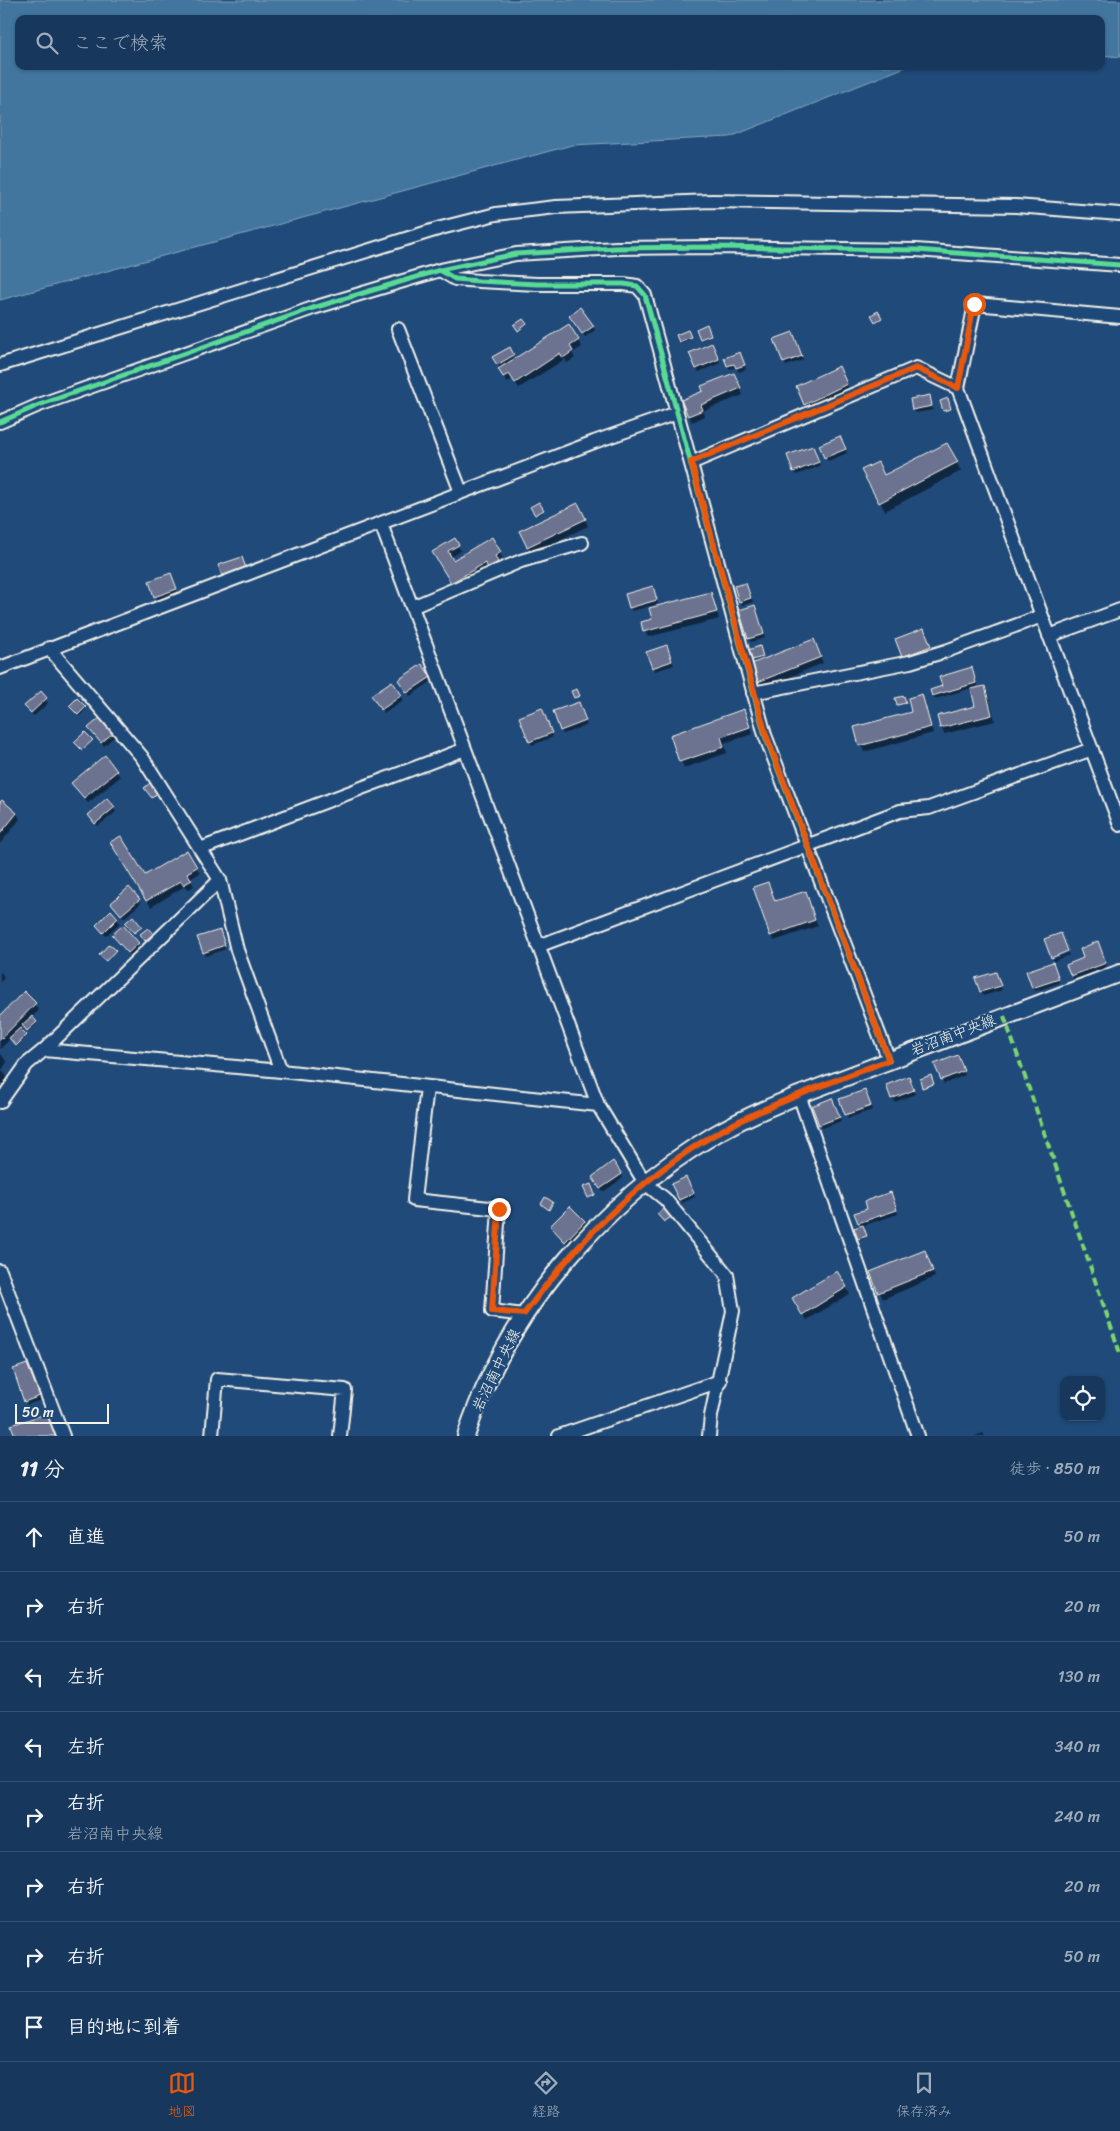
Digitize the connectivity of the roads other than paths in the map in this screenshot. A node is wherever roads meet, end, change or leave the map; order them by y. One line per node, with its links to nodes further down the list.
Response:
1 (1120, 214): 6 (street)
2 (1120, 265): 3 (street)
3 (440, 270): 8 (street); 9 (street)
4 (1120, 317): 7 (street)
5 (398, 329): 11 (street)
6 (0, 365)
7 (958, 388): 10 (street); 16 (street)
8 (678, 413): 10 (street); 11 (street)
9 (0, 422)
10 (691, 462): 20 (street)
11 (461, 492): 12 (street)
12 (381, 524): 14 (street); 18 (street)
13 (582, 543): 14 (street)
14 (412, 607): 21 (street)
15 (1120, 610): 17 (street)
16 (1042, 616): 17 (street); 20 (street)
17 (1049, 636): 22 (street)
18 (50, 648): 19 (street); 25 (street)
19 (0, 668)
20 (753, 693): 24 (street)
21 (465, 749): 25 (street); 27 (street)
22 (1092, 749): 23 (street); 24 (street)
23 (1120, 825)
24 (807, 846): 27 (street); 30 (street)
25 (200, 849): 26 (street)
26 (220, 880): 29 (street); 31 (street)
27 (538, 946): 35 (street)
28 (1120, 973): 30 (street, 岩沼南中央線)
29 (44, 1050): 31 (street); 34 (street)
30 (889, 1060): 33 (street, 岩沼南中央線)
31 (281, 1071): 32 (street)
32 (428, 1087): 35 (street); 38 (street)
33 (799, 1095): 36 (street, 岩沼南中央線); 46 (street)
34 (0, 1102)
35 (598, 1105): 36 (street)
36 (645, 1183): 38 (street, 岩沼南中央線); 39 (street)
37 (0, 1271): 40 (street)
38 (524, 1314): 43 (street, 岩沼南中央線)
39 (720, 1381): 44 (street); 45 (street)
40 (63, 1436)
41 (212, 1436): 42 (street)
42 (340, 1436)
43 (466, 1436)
44 (559, 1436)
45 (709, 1436)
46 (918, 1436)

